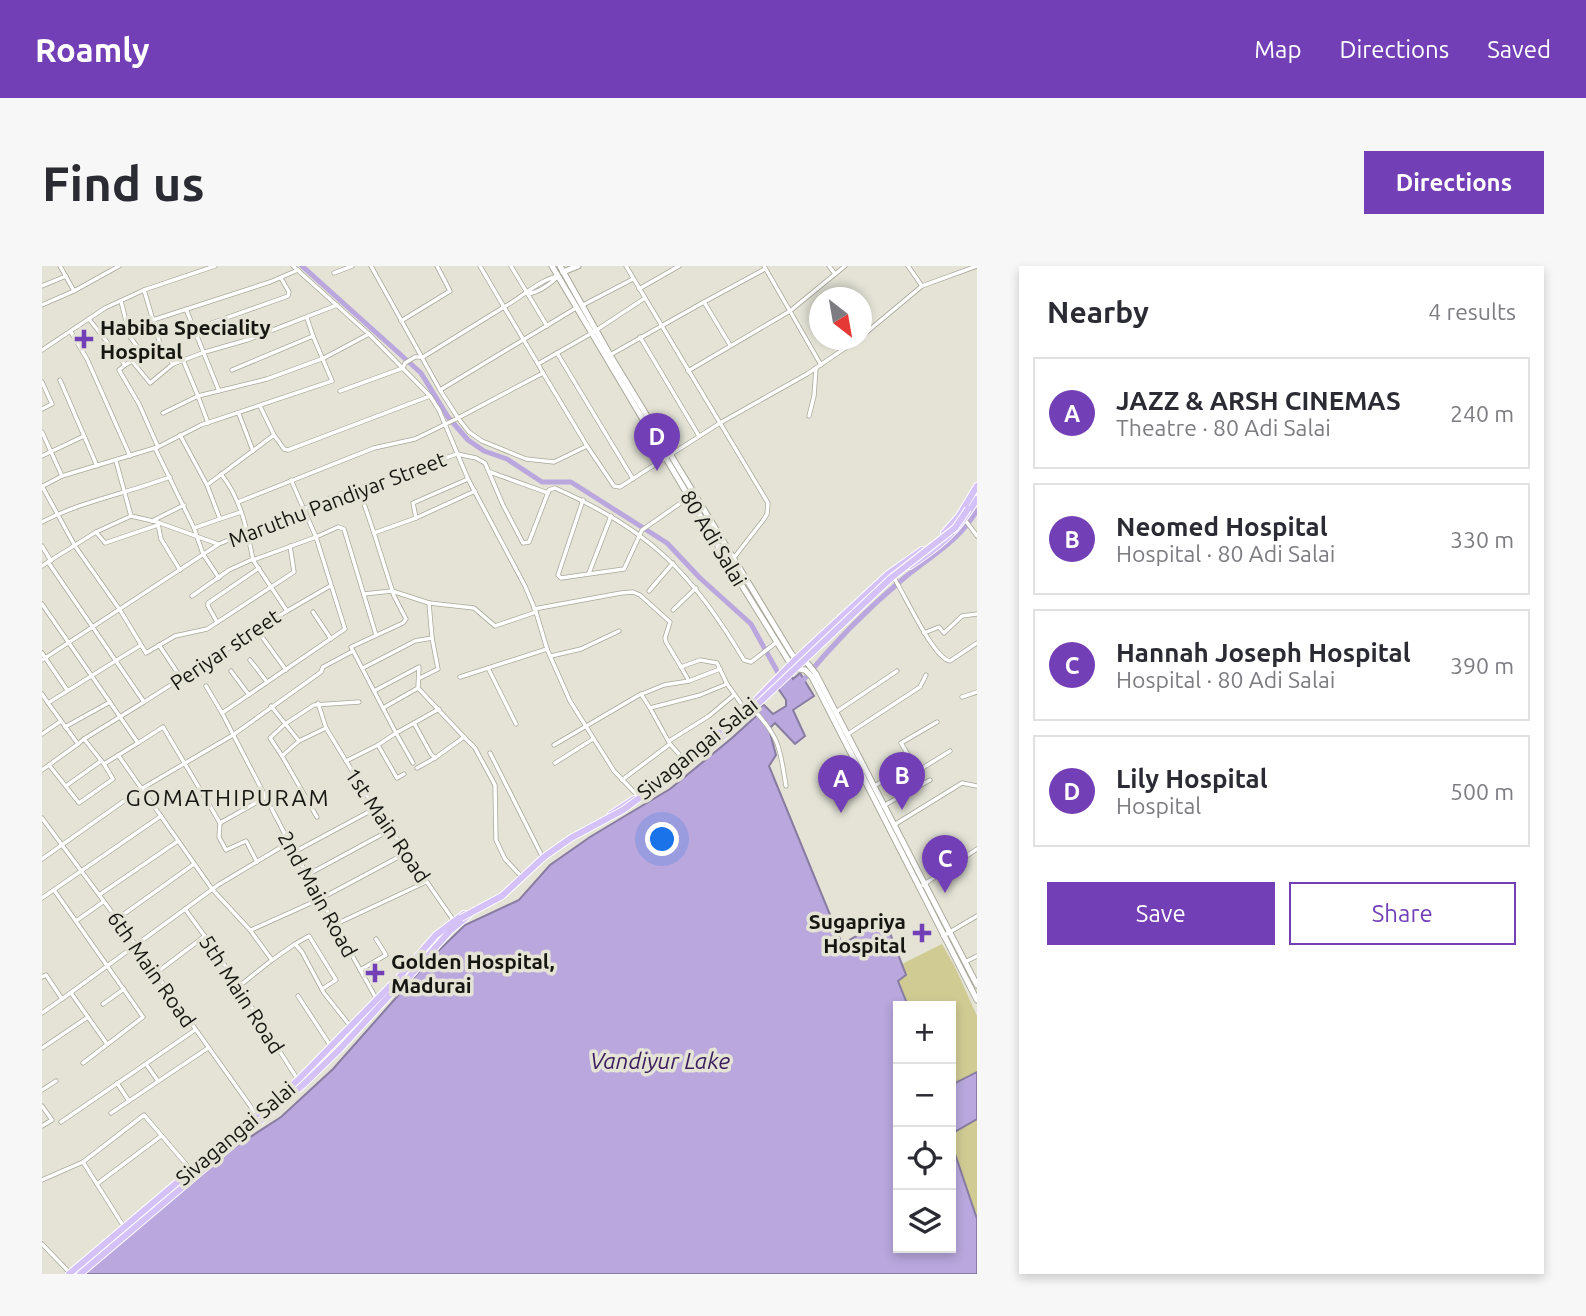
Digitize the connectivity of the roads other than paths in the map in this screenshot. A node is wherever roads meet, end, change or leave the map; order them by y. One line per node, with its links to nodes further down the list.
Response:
1 (61, 266): 26 (street)
2 (119, 266): 33 (street)
3 (190, 266): 23 (street)
4 (215, 266): 23 (street)
5 (293, 266): 21 (street)
6 (352, 266): 24 (street)
7 (371, 266): 47 (street)
8 (437, 266): 47 (street)
9 (480, 266): 41 (street)
10 (511, 266): 34 (street)
11 (552, 266): 22 (main road, 80 Adi Salai)
12 (570, 266): 22 (main road)
13 (578, 266): 22 (main road)
14 (626, 266): 28 (street)
15 (679, 266): 31 (street)
16 (830, 266): 25 (street)
17 (845, 266): 25 (street)
18 (908, 266): 30 (street)
19 (977, 266): 30 (street)
20 (765, 267): 37 (street); 43 (street)
21 (298, 270): 27 (street); 39 (street)
22 (560, 271): 34 (street); 40 (main road, 80 Adi Salai)
23 (194, 273): 32 (street)
24 (334, 273)
25 (835, 274): 43 (street)
26 (66, 276): 29 (street); 33 (street)
27 (281, 278): 42 (street); 48 (street)
28 (633, 279): 31 (street); 40 (street)
29 (42, 286)
30 (922, 286): 51 (street)
31 (639, 289): 35 (street)
32 (144, 290): 36 (street); 46 (street)
33 (74, 291): 38 (street)
34 (528, 294): 41 (street); 50 (street)
35 (645, 298): 49 (street); 53 (street)
36 (121, 301): 45 (street); 67 (street)
37 (704, 302): 49 (street); 58 (street)
38 (42, 304)
39 (337, 305): 44 (street); 54 (street)
40 (580, 306): 50 (street); 53 (main road, 80 Adi Salai)
41 (504, 307): 57 (street); 64 (street)
42 (186, 309): 46 (street); 61 (street)
43 (790, 311): 58 (street); 72 (street)
44 (307, 318): 55 (street); 61 (street)
45 (89, 319): 52 (street); 70 (street)
46 (153, 320): 68 (street)
47 (401, 321): 64 (street)
48 (212, 323)
49 (660, 325): 56 (street); 74 (street)
50 (547, 326): 57 (street)
51 (872, 328)
52 (71, 331): 59 (street); 103 (street)
53 (594, 332): 62 (street); 63 (main road, 80 Adi Salai); 104 (main road, 80 Adi Salai)
54 (369, 334): 65 (street); 71 (street)
55 (313, 336): 65 (street); 73 (street)
56 (640, 337): 63 (street); 96 (street)
57 (524, 339): 69 (street); 78 (street)
58 (730, 346): 74 (street)
59 (42, 350)
60 (842, 350): 72 (street)
61 (205, 352): 66 (street); 79 (street)
62 (557, 353): 69 (street); 113 (street)
63 (610, 355): 104 (main road, 80 Adi Salai)
64 (423, 357): 71 (street); 78 (street)
65 (324, 358): 79 (street); 83 (street)
66 (182, 360): 68 (street); 81 (street)
67 (132, 361): 68 (street); 70 (street)
68 (173, 364)
69 (538, 364): 75 (street)
70 (125, 365): 98 (street)
71 (404, 365): 80 (street); 82 (street)
72 (819, 366): 87 (street); 91 (street)
73 (232, 370)
74 (688, 371): 91 (street)
75 (544, 373): 88 (street); 97 (street)
76 (60, 380): 95 (street)
77 (42, 382): 84 (street)
78 (440, 390): 88 (street)
79 (219, 391): 81 (street)
80 (340, 391)
81 (198, 396): 85 (street); 89 (street)
82 (430, 396): 90 (street); 94 (street)
83 (260, 406): 86 (street); 94 (street)
84 (42, 409)
85 (163, 413)
86 (238, 413): 89 (street); 99 (street)
87 (809, 416)
88 (457, 418): 90 (street); 97 (street)
89 (208, 423): 93 (street)
90 (447, 423): 101 (street); 112 (street)
91 (720, 423): 96 (street); 151 (street)
92 (42, 432): 100 (street)
93 (180, 435): 98 (street); 114 (street)
94 (274, 435): 99 (street)
95 (84, 436): 100 (street); 106 (street)
96 (699, 436): 104 (street)
97 (587, 446): 113 (street)
98 (157, 447): 103 (street); 110 (street)
99 (253, 451): 108 (street)
100 (51, 452): 102 (street); 109 (street)
101 (457, 454): 107 (street); 111 (street); 117 (street, Maruthu Pandiyar Street)
102 (42, 456)
103 (130, 456): 105 (street)
104 (668, 456): 113 (street); 121 (main road, 80 Adi Salai)
105 (116, 461): 106 (street); 120 (street)
106 (97, 466): 109 (street)
107 (489, 472): 119 (street); 119 (street)
108 (221, 474): 114 (street); 124 (street)
109 (62, 477): 115 (street)
110 (170, 477): 120 (street); 125 (street)
111 (468, 479): 118 (street); 132 (street)
112 (291, 480): 124 (street); 126 (street)
113 (633, 480)
114 (207, 485): 133 (street)
115 (43, 486): 129 (street)
116 (977, 486): 195 (main road, Sivagangai Salai)
117 (359, 489): 126 (street, Maruthu Pandiyar Street); 141 (street)
118 (475, 491): 132 (street); 172 (street)
119 (548, 493): 123 (street)
120 (125, 494): 129 (street); 130 (street)
121 (692, 495): 140 (street); 151 (main road, 80 Adi Salai)
122 (977, 499): 127 (main road, Sivagangai Salai)
123 (583, 500): 131 (street); 157 (street)
124 (238, 502): 128 (street)
125 (184, 505): 136 (street); 137 (street)
126 (302, 509): 139 (street, Maruthu Pandiyar Street); 144 (street)
127 (970, 511): 135 (main road, Sivagangai Salai); 312 (main road, bridge)
128 (241, 512): 133 (street); 139 (street)
129 (58, 514): 134 (street); 147 (street)
130 (131, 516): 136 (street); 138 (street)
131 (611, 516): 140 (street); 157 (street)
132 (416, 518): 141 (street)
133 (220, 519): 137 (street)
134 (42, 522)
135 (966, 522): 142 (street); 159 (main road, Sivagangai Salai)
136 (156, 523): 138 (street); 143 (street); 156 (street)
137 (194, 528): 143 (street)
138 (96, 532): 147 (street)
139 (248, 532): 145 (street, Maruthu Pandiyar Street); 150 (street)
140 (642, 532): 153 (street); 157 (street)
141 (374, 533): 164 (street)
142 (977, 536)
143 (197, 537): 145 (street); 149 (street)
144 (316, 537): 148 (street); 160 (street); 165 (street)
145 (219, 544): 149 (street, Maruthu Pandiyar Street)
146 (42, 546): 152 (street)
147 (75, 546): 152 (street); 170 (street)
148 (290, 546): 150 (street); 161 (street)
149 (203, 554): 156 (street, Maruthu Pandiyar Street); 158 (street)
150 (253, 559): 155 (street, Periyar street); 158 (street)
151 (731, 561): 183 (main road, 80 Adi Salai); 195 (main road, 80 Adi Salai)
152 (50, 562): 154 (street); 176 (street)
153 (673, 563): 162 (street); 163 (street)
154 (42, 566)
155 (259, 568): 161 (street, Periyar street); 175 (street)
156 (180, 571): 170 (street, Maruthu Pandiyar Street)
157 (589, 573)
158 (219, 578): 166 (street)
159 (895, 580): 179 (street); 195 (main road, Sivagangai Salai)
160 (331, 586): 171 (street, Periyar street); 182 (street)
161 (272, 588): 171 (street, Periyar street); 175 (street)
162 (696, 588): 169 (street); 183 (street)
163 (649, 590)
164 (392, 591): 165 (street); 167 (street); 180 (street)
165 (364, 594): 180 (street)
166 (192, 596)
167 (429, 603): 172 (street); 181 (street)
168 (42, 604): 185 (street)
169 (673, 610)
170 (120, 611): 176 (street, Maruthu Pandiyar Street); 186 (street)
171 (287, 611): 177 (street, Periyar street)
172 (535, 611): 188 (street); 196 (street)
173 (313, 612): 182 (street)
174 (977, 614): 179 (street)
175 (217, 622): 187 (street)
176 (94, 628): 185 (street, Maruthu Pandiyar Street); 193 (street)
177 (257, 630): 201 (street); 207 (street, Periyar street)
178 (619, 631): 191 (street)
179 (924, 633): 184 (street)
180 (376, 635): 189 (street)
181 (432, 638): 197 (street); 208 (street)
182 (331, 639): 201 (street)
183 (777, 642): 202 (main road, 80 Adi Salai)
184 (977, 643)
185 (68, 644): 192 (street, Maruthu Pandiyar Street); 205 (street)
186 (141, 645): 187 (street); 193 (street)
187 (159, 645): 207 (street)
188 (547, 649): 191 (street); 198 (street)
189 (353, 651): 197 (street); 227 (street)
190 (42, 653): 192 (street)
191 (551, 656): 241 (street)
192 (44, 659): 214 (street)
193 (116, 660): 205 (street); 223 (street)
194 (250, 660): 210 (street)
195 (805, 664): 202 (main road, Sivagangai Salai); 202 (main road); 233 (main road, 80 Adi Salai)
196 (681, 667): 199 (street); 209 (street)
197 (363, 668): 215 (street)
198 (488, 668): 206 (street); 239 (street)
199 (720, 669): 209 (street); 211 (street)
200 (231, 670): 219 (street)
201 (286, 670): 210 (street)
202 (791, 670): 231 (main road, Sivagangai Salai, bridge)
203 (897, 671): 233 (street)
204 (926, 675): 246 (street)
205 (91, 676): 214 (street); 222 (street)
206 (460, 677)
207 (181, 678): 223 (street, Periyar street)
208 (420, 678): 213 (street); 215 (street)
209 (689, 681): 218 (street)
210 (267, 682): 219 (street)
211 (727, 684): 220 (street); 229 (street)
212 (206, 686): 232 (street, 2nd Main Road)
213 (418, 688): 228 (street); 230 (street)
214 (67, 691): 225 (street)
215 (374, 691): 228 (street)
216 (977, 692): 221 (street)
217 (42, 694): 225 (street)
218 (642, 694): 229 (street); 241 (street)
219 (249, 695): 232 (street)
220 (734, 695): 231 (street); 252 (street)
221 (962, 697)
222 (110, 702): 234 (street); 240 (street)
223 (144, 702): 234 (street, Periyar street)
224 (359, 702): 226 (street)
225 (48, 703): 235 (street)
226 (318, 704): 238 (street); 242 (street, 1st Main Road)
227 (271, 706): 238 (street); 245 (street)
228 (383, 708): 243 (street)
229 (650, 708): 252 (street)
230 (439, 709): 237 (street); 247 (street)
231 (750, 709): 261 (main road, Sivagangai Salai); 273 (street); 278 (main road, Sivagangai Salai)
232 (222, 713): 245 (street, 2nd Main Road)
233 (833, 714): 246 (main road, 80 Adi Salai)
234 (120, 717): 248 (street, Periyar street); 251 (street)
235 (61, 721): 240 (street); 244 (street)
236 (937, 722): 267 (street)
237 (414, 723): 243 (street); 260 (street)
238 (285, 724): 250 (street); 259 (street)
239 (516, 724)
240 (65, 727): 253 (street)
241 (585, 727): 249 (street); 255 (street)
242 (326, 729): 250 (street); 264 (street, 1st Main Road)
243 (396, 733): 254 (street); 260 (street)
244 (42, 734)
245 (233, 734): 263 (street); 277 (street, 2nd Main Road)
246 (845, 734): 275 (main road, 80 Adi Salai)
247 (464, 737): 260 (street); 300 (street)
248 (84, 739): 253 (street, Periyar street); 262 (street)
249 (593, 739): 265 (street); 270 (street)
250 (299, 741): 259 (street)
251 (138, 743): 258 (street); 263 (street)
252 (670, 743): 261 (street); 270 (street)
253 (78, 744): 266 (street, Periyar street)
254 (378, 744): 264 (street); 269 (street)
255 (554, 745)
256 (950, 751): 267 (street)
257 (490, 752): 294 (street)
258 (118, 755): 262 (street); 276 (street)
259 (282, 756): 282 (street)
260 (435, 758)
261 (685, 761): 278 (main road, Sivagangai Salai)
262 (103, 762): 272 (street); 272 (street)
263 (184, 762): 276 (street); 284 (street)
264 (345, 762): 280 (street, 1st Main Road)
265 (555, 763)
266 (49, 765): 268 (street, Periyar street); 272 (street)
267 (914, 765): 275 (street)
268 (42, 770)
269 (404, 774)
270 (622, 780): 278 (street)
271 (930, 780): 279 (street)
272 (66, 786)
273 (786, 786)
274 (977, 786): 286 (street)
275 (871, 788): 279 (main road, 80 Adi Salai)
276 (141, 789): 281 (street); 290 (street)
277 (266, 797): 284 (street); 289 (street, 2nd Main Road)
278 (640, 797): 294 (main road, Sivagangai Salai); 329 (main road, Sivagangai Salai)
279 (882, 807): 286 (main road, 80 Adi Salai)
280 (376, 808): 287 (street, 1st Main Road); 292 (street)
281 (160, 816): 288 (street); 298 (street)
282 (317, 817)
283 (42, 818): 285 (street, 6th Main Road)
284 (220, 823): 296 (street)
285 (44, 825): 290 (street, 6th Main Road)
286 (891, 826): 302 (main road, 80 Adi Salai)
287 (390, 830): 293 (street, 1st Main Road); 299 (street)
288 (178, 841): 297 (street); 305 (street)
289 (289, 842): 292 (street, 2nd Main Road); 296 (street)
290 (61, 845): 295 (street); 298 (street, 6th Main Road)
291 (977, 849): 302 (street)
292 (294, 852): 299 (street, 2nd Main Road)
293 (406, 853): 301 (street, 1st Main Road); 307 (street)
294 (542, 856): 300 (main road, Sivagangai Salai)
295 (42, 859)
296 (257, 862): 303 (street)
297 (194, 864): 303 (street); 311 (street)
298 (80, 871): 304 (street); 305 (street, 6th Main Road)
299 (307, 875): 307 (street, 2nd Main Road)
300 (520, 875): 312 (main road, Sivagangai Salai)
301 (426, 882): 312 (street, 1st Main Road); 314 (street)
302 (922, 885): 316 (main road, 80 Adi Salai)
303 (212, 889): 309 (street); 315 (street)
304 (54, 890): 306 (street); 313 (street)
305 (98, 895): 308 (street, 6th Main Road)
306 (42, 898)
307 (320, 899): 314 (street, 2nd Main Road); 315 (street)
308 (103, 902): 311 (street, 6th Main Road); 313 (street)
309 (185, 909): 317 (street, 5th Main Road); 320 (street)
310 (977, 916): 316 (street)
311 (117, 919): 320 (street, 6th Main Road)
312 (458, 919): 329 (main road, Sivagangai Salai)
313 (76, 921): 324 (street)
314 (334, 925): 326 (street, 2nd Main Road)
315 (250, 930): 322 (street)
316 (947, 934): 323 (main road, 80 Adi Salai)
317 (205, 936): 327 (street); 331 (street, 5th Main Road)
318 (376, 939): 326 (street)
319 (295, 944): 322 (street); 333 (street); 333 (street)
320 (136, 946): 324 (street); 327 (street, 6th Main Road)
321 (977, 956): 323 (street)
322 (272, 960): 331 (street)
323 (963, 963): 330 (main road, 80 Adi Salai); 338 (main road, 80 Adi Salai)
324 (108, 966): 332 (street); 334 (street)
325 (42, 970): 328 (street)
326 (360, 970): 337 (street, 2nd Main Road)
327 (155, 973): 343 (street, 6th Main Road)
328 (44, 976): 336 (street)
329 (396, 985): 337 (main road, Sivagangai Salai); 358 (main road, Sivagangai Salai)
330 (977, 985)
331 (238, 987): 350 (street, 5th Main Road)
332 (124, 989): 339 (street); 344 (street)
333 (322, 989): 342 (street)
334 (71, 993): 336 (street); 341 (street)
335 (298, 996): 345 (street)
336 (62, 999): 340 (street)
337 (377, 1000): 342 (main road, Sivagangai Salai)
338 (977, 1000)
339 (103, 1003)
340 (42, 1013)
341 (88, 1017): 344 (street); 346 (street)
342 (351, 1027): 345 (main road, Sivagangai Salai)
343 (195, 1030): 347 (street, 6th Main Road); 349 (street)
344 (107, 1044): 348 (street)
345 (331, 1047): 350 (main road, Sivagangai Salai)
346 (42, 1048)
347 (208, 1048): 352 (street); 358 (street, 6th Main Road)
348 (83, 1063)
349 (146, 1064): 352 (street); 353 (street)
350 (298, 1080): 358 (main road, Sivagangai Salai)
351 (55, 1081): 354 (street)
352 (158, 1081): 355 (street)
353 (117, 1083): 355 (street); 359 (street)
354 (42, 1090)
355 (129, 1101): 357 (street)
356 (42, 1106): 360 (street)
357 (111, 1113)
358 (259, 1119): 363 (main road, Sivagangai Salai); 369 (main road, Sivagangai Salai)
359 (61, 1122)
360 (42, 1126)
361 (161, 1136): 362 (street); 363 (street); 365 (street)
362 (83, 1162): 364 (street); 365 (street)
363 (191, 1170): 366 (main road, Sivagangai Salai)
364 (42, 1179)
365 (97, 1184): 366 (street)
366 (124, 1227): 368 (main road, Sivagangai Salai)
367 (42, 1244): 368 (street)
368 (70, 1273)
369 (80, 1274)

